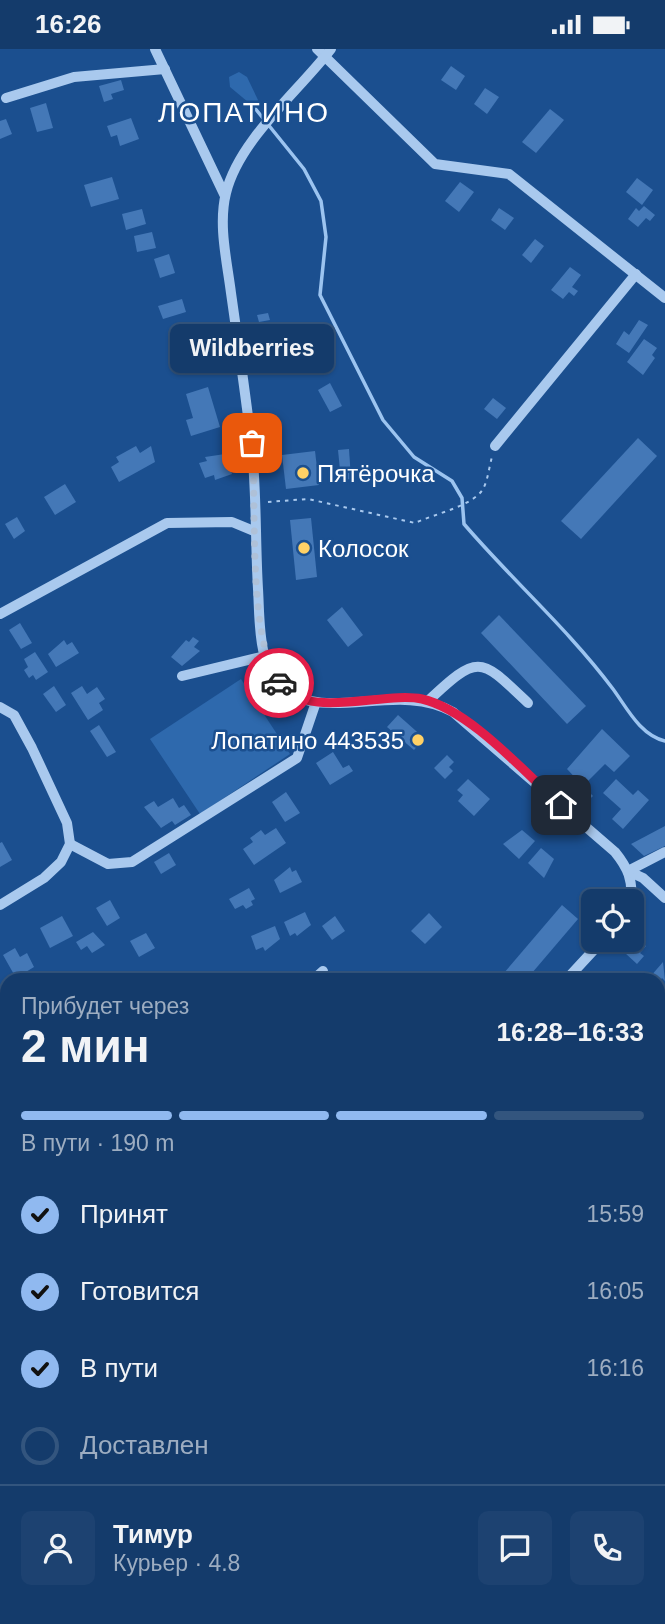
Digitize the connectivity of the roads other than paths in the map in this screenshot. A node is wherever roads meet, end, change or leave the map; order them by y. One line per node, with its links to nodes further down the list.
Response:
1 (155, 49): 3 (street)
2 (324, 52): 5 (street); 6 (street)
3 (165, 69): 4 (street); 5 (street)
4 (6, 98)
5 (225, 195): 9 (street)
6 (636, 274): 7 (street); 8 (street)
7 (665, 297)
8 (495, 446)
9 (256, 532): 10 (street); 11 (street)
10 (0, 614)
11 (265, 656): 12 (street); 14 (street)
12 (183, 677)
13 (428, 701): 14 (street); 15 (street); 19 (street)
14 (316, 702): 17 (street)
15 (528, 703)
16 (0, 707): 17 (street)
17 (70, 843): 22 (street)
18 (665, 852): 19 (street)
19 (628, 871): 20 (street); 21 (street)
20 (632, 889)
21 (665, 898)
22 (0, 905)
23 (592, 952): 24 (street)
24 (572, 973)

